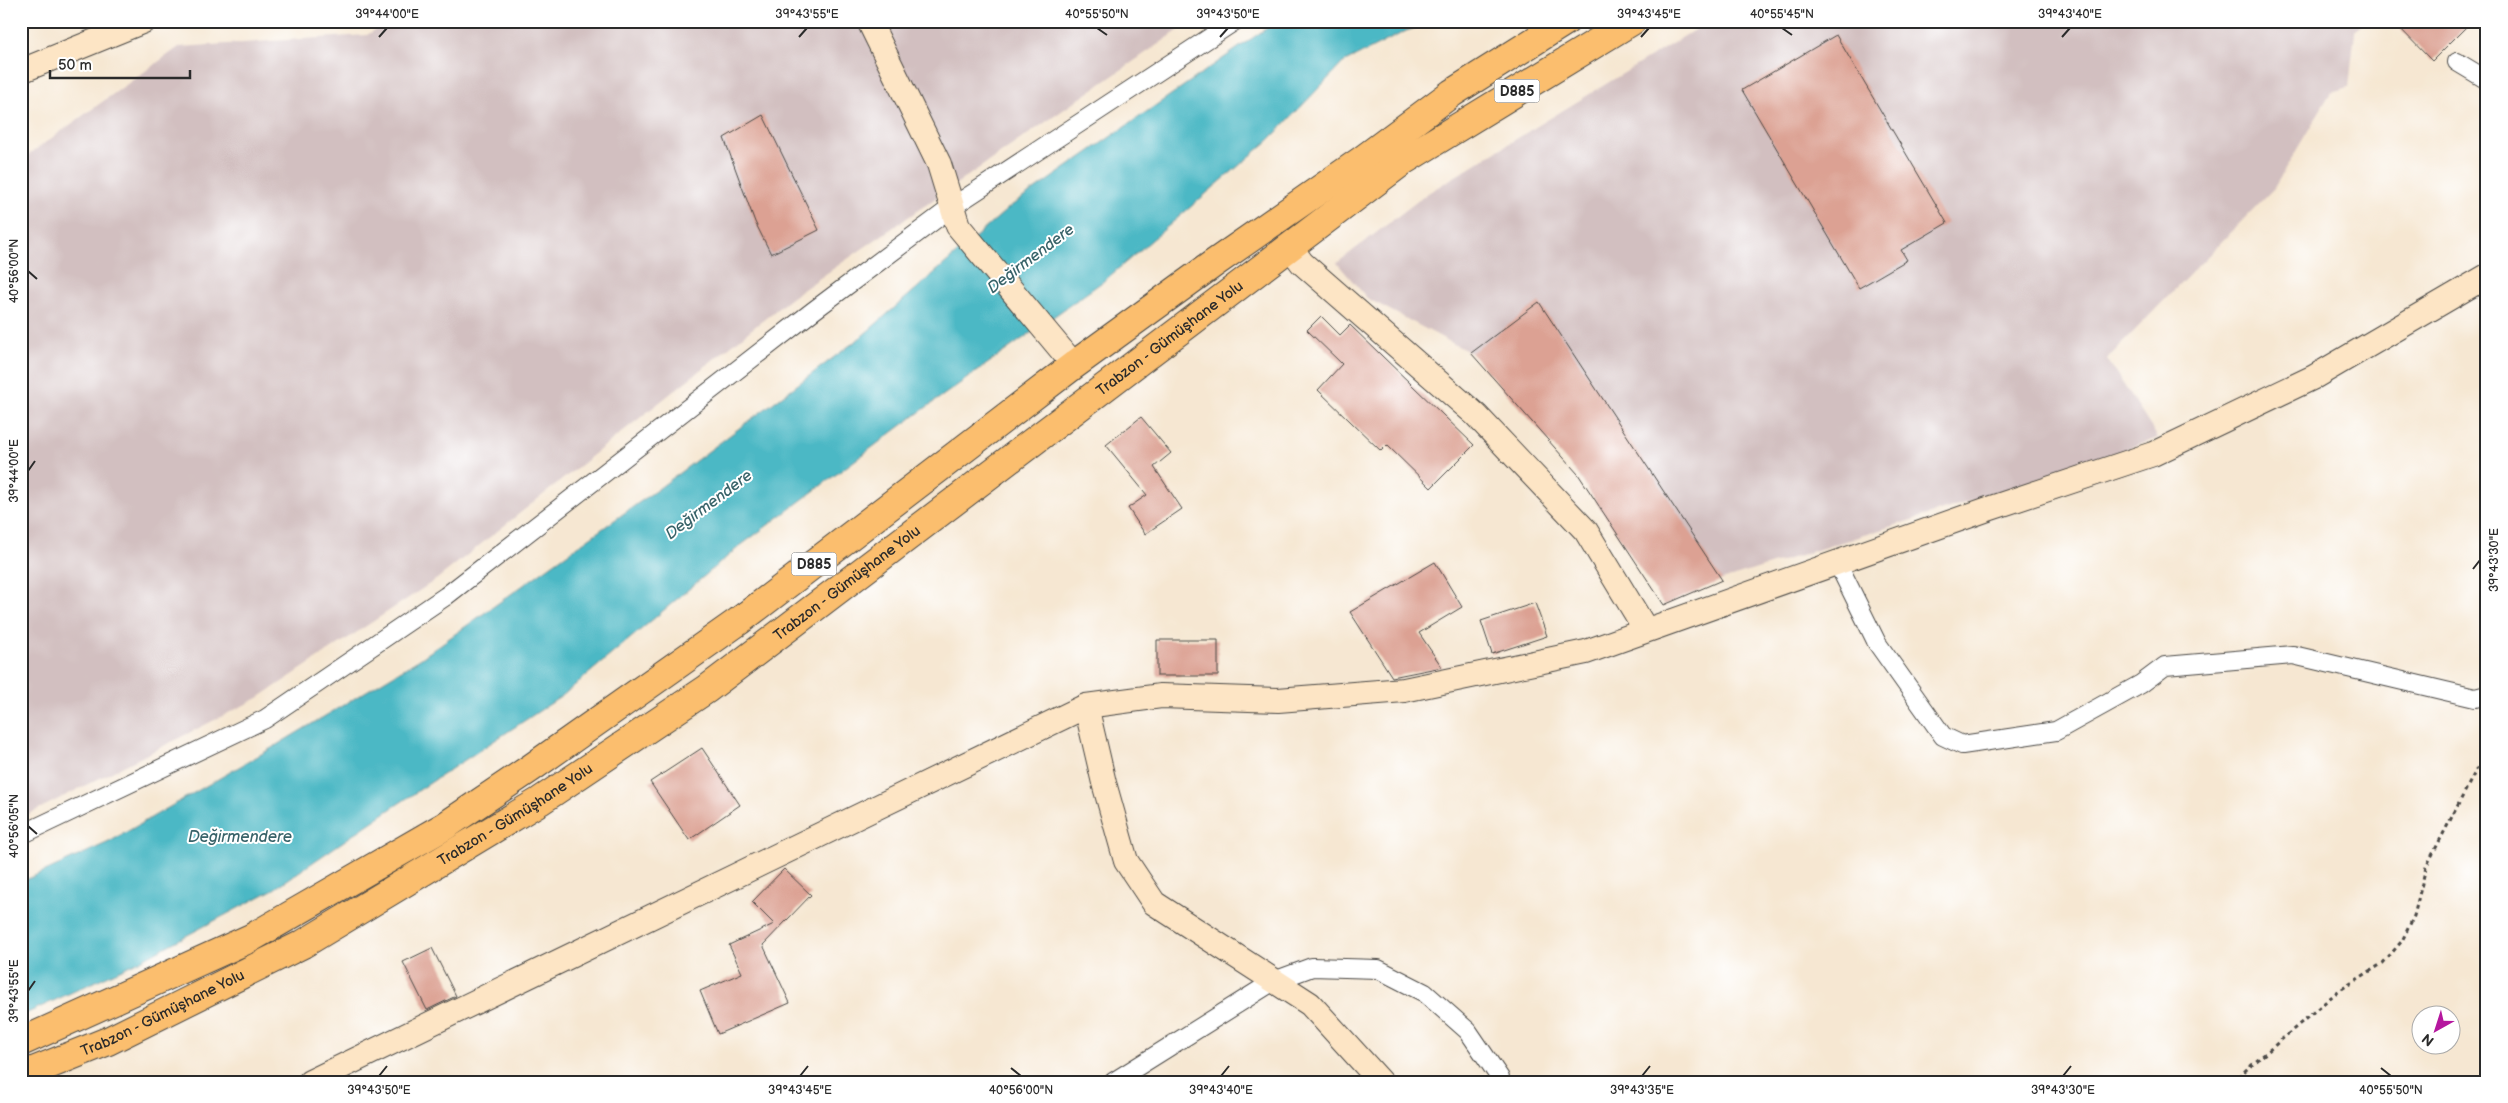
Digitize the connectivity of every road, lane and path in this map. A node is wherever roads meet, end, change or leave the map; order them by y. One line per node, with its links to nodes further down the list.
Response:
1 (144, 21): 7 (street)
2 (869, 21): 9 (street)
3 (1235, 21): 9 (street)
4 (1566, 21): 12 (highway, Trabzon - Gümüşhane Yolu / D885)
5 (1632, 21): 10 (highway, Trabzon - Gümüşhane Yolu / D885)
6 (2456, 62): 8 (street)
7 (21, 71)
8 (2487, 80)
9 (955, 216): 12 (street); 18 (street)
10 (1290, 247): 14 (street); 21 (highway, Trabzon - Gümüşhane Yolu / D885)
11 (2487, 276): 13 (street)
12 (1066, 356): 20 (highway, Trabzon - Gümüşhane Yolu / D885)
13 (1837, 562): 14 (street); 15 (street)
14 (1646, 630): 16 (street)
15 (2487, 695)
16 (1086, 706): 19 (street); 22 (street)
17 (2487, 749): 26 (path)
18 (21, 835)
19 (1274, 980): 23 (street); 24 (street); 25 (street)
20 (21, 1042)
21 (21, 1076)
22 (310, 1082)
23 (1112, 1082)
24 (1381, 1082)
25 (1500, 1082)
26 (2232, 1082)

